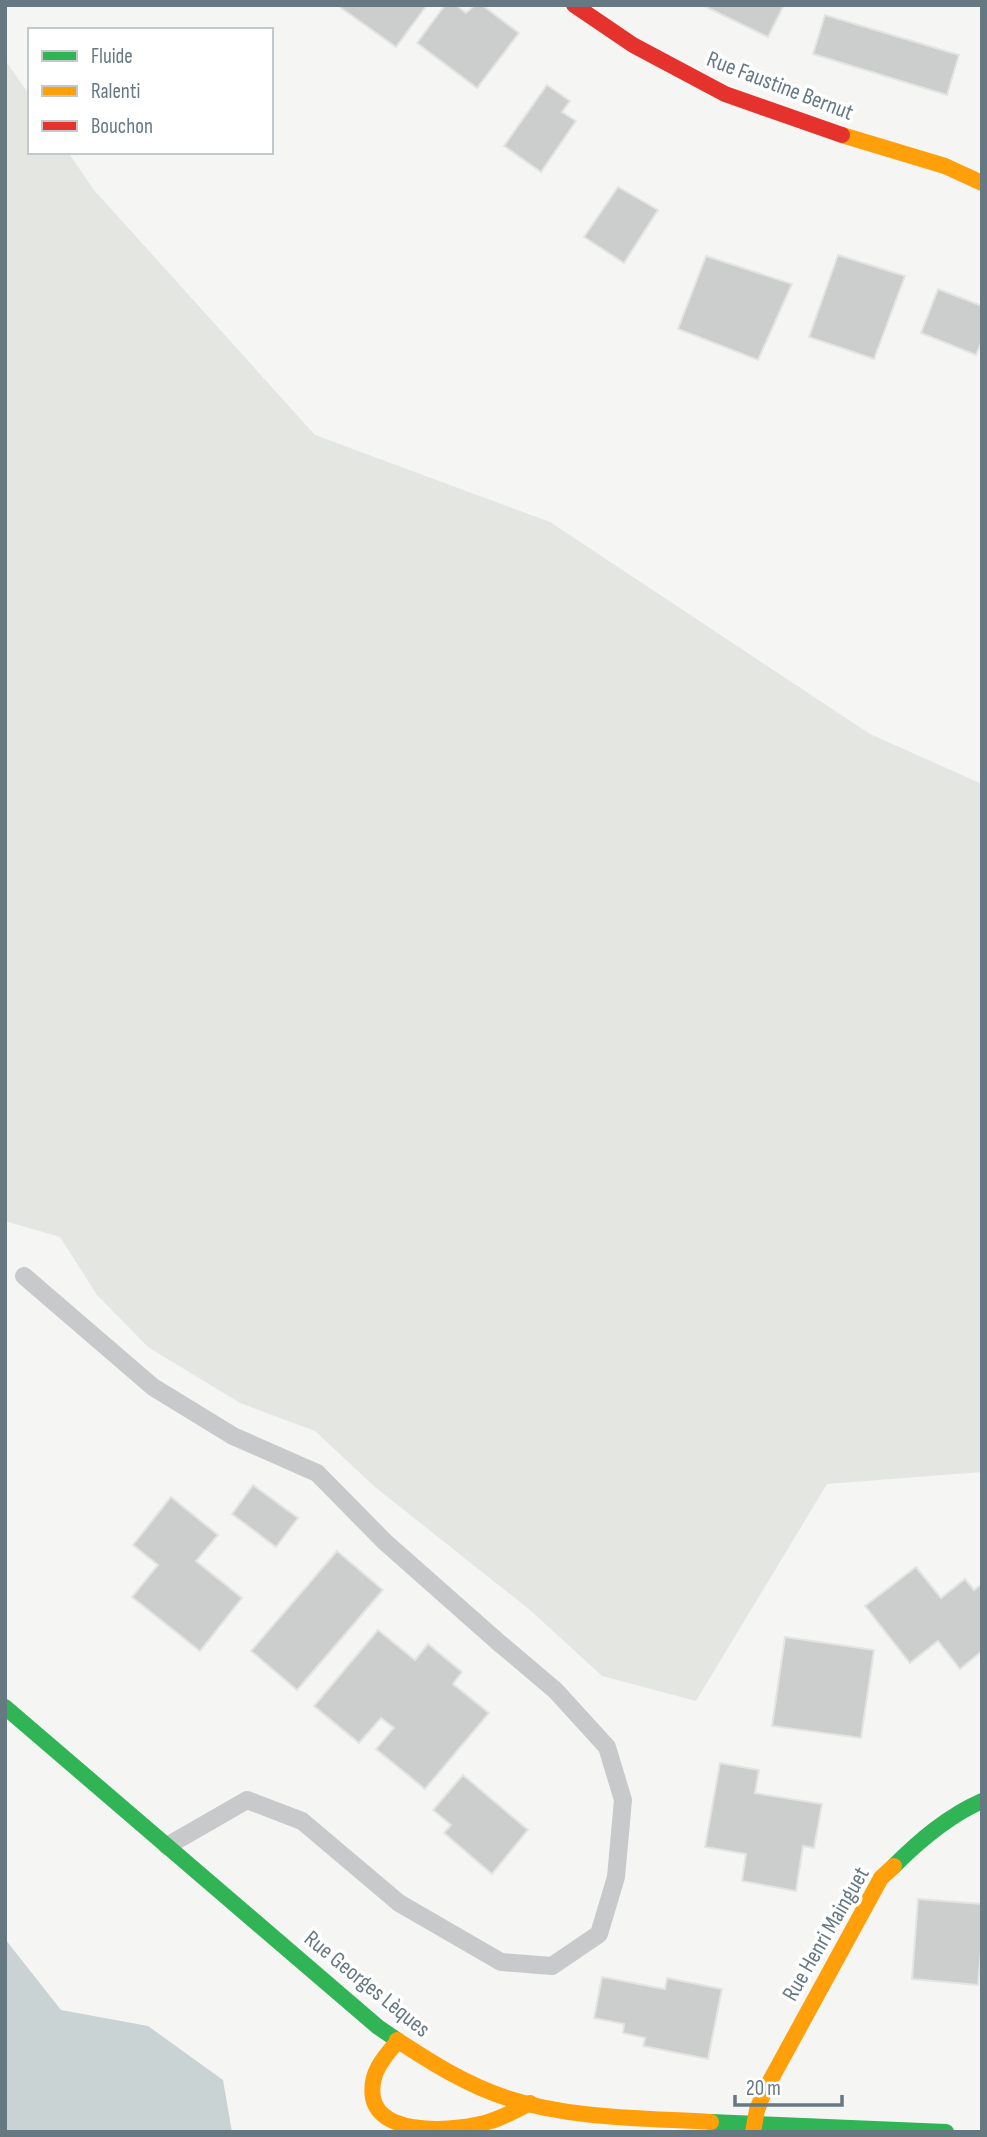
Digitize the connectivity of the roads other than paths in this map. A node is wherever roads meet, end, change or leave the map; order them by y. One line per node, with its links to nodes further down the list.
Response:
1 (575, 5): 2 (main road, Rue Faustine Bernut)
2 (982, 183)
3 (24, 1276): 6 (lane)
4 (5, 1707): 6 (main road, Rue Georges Lèques)
5 (982, 1801): 9 (main road, Rue Henri Mainguet)
6 (167, 1846): 7 (main road, Rue Georges Lèques)
7 (398, 2040): 8 (main road, Rue Georges Lèques); 8 (main road)
8 (530, 2104): 9 (main road, Rue Georges Lèques)
9 (753, 2128): 10 (main road, Rue Georges Lèques)
10 (946, 2132)

